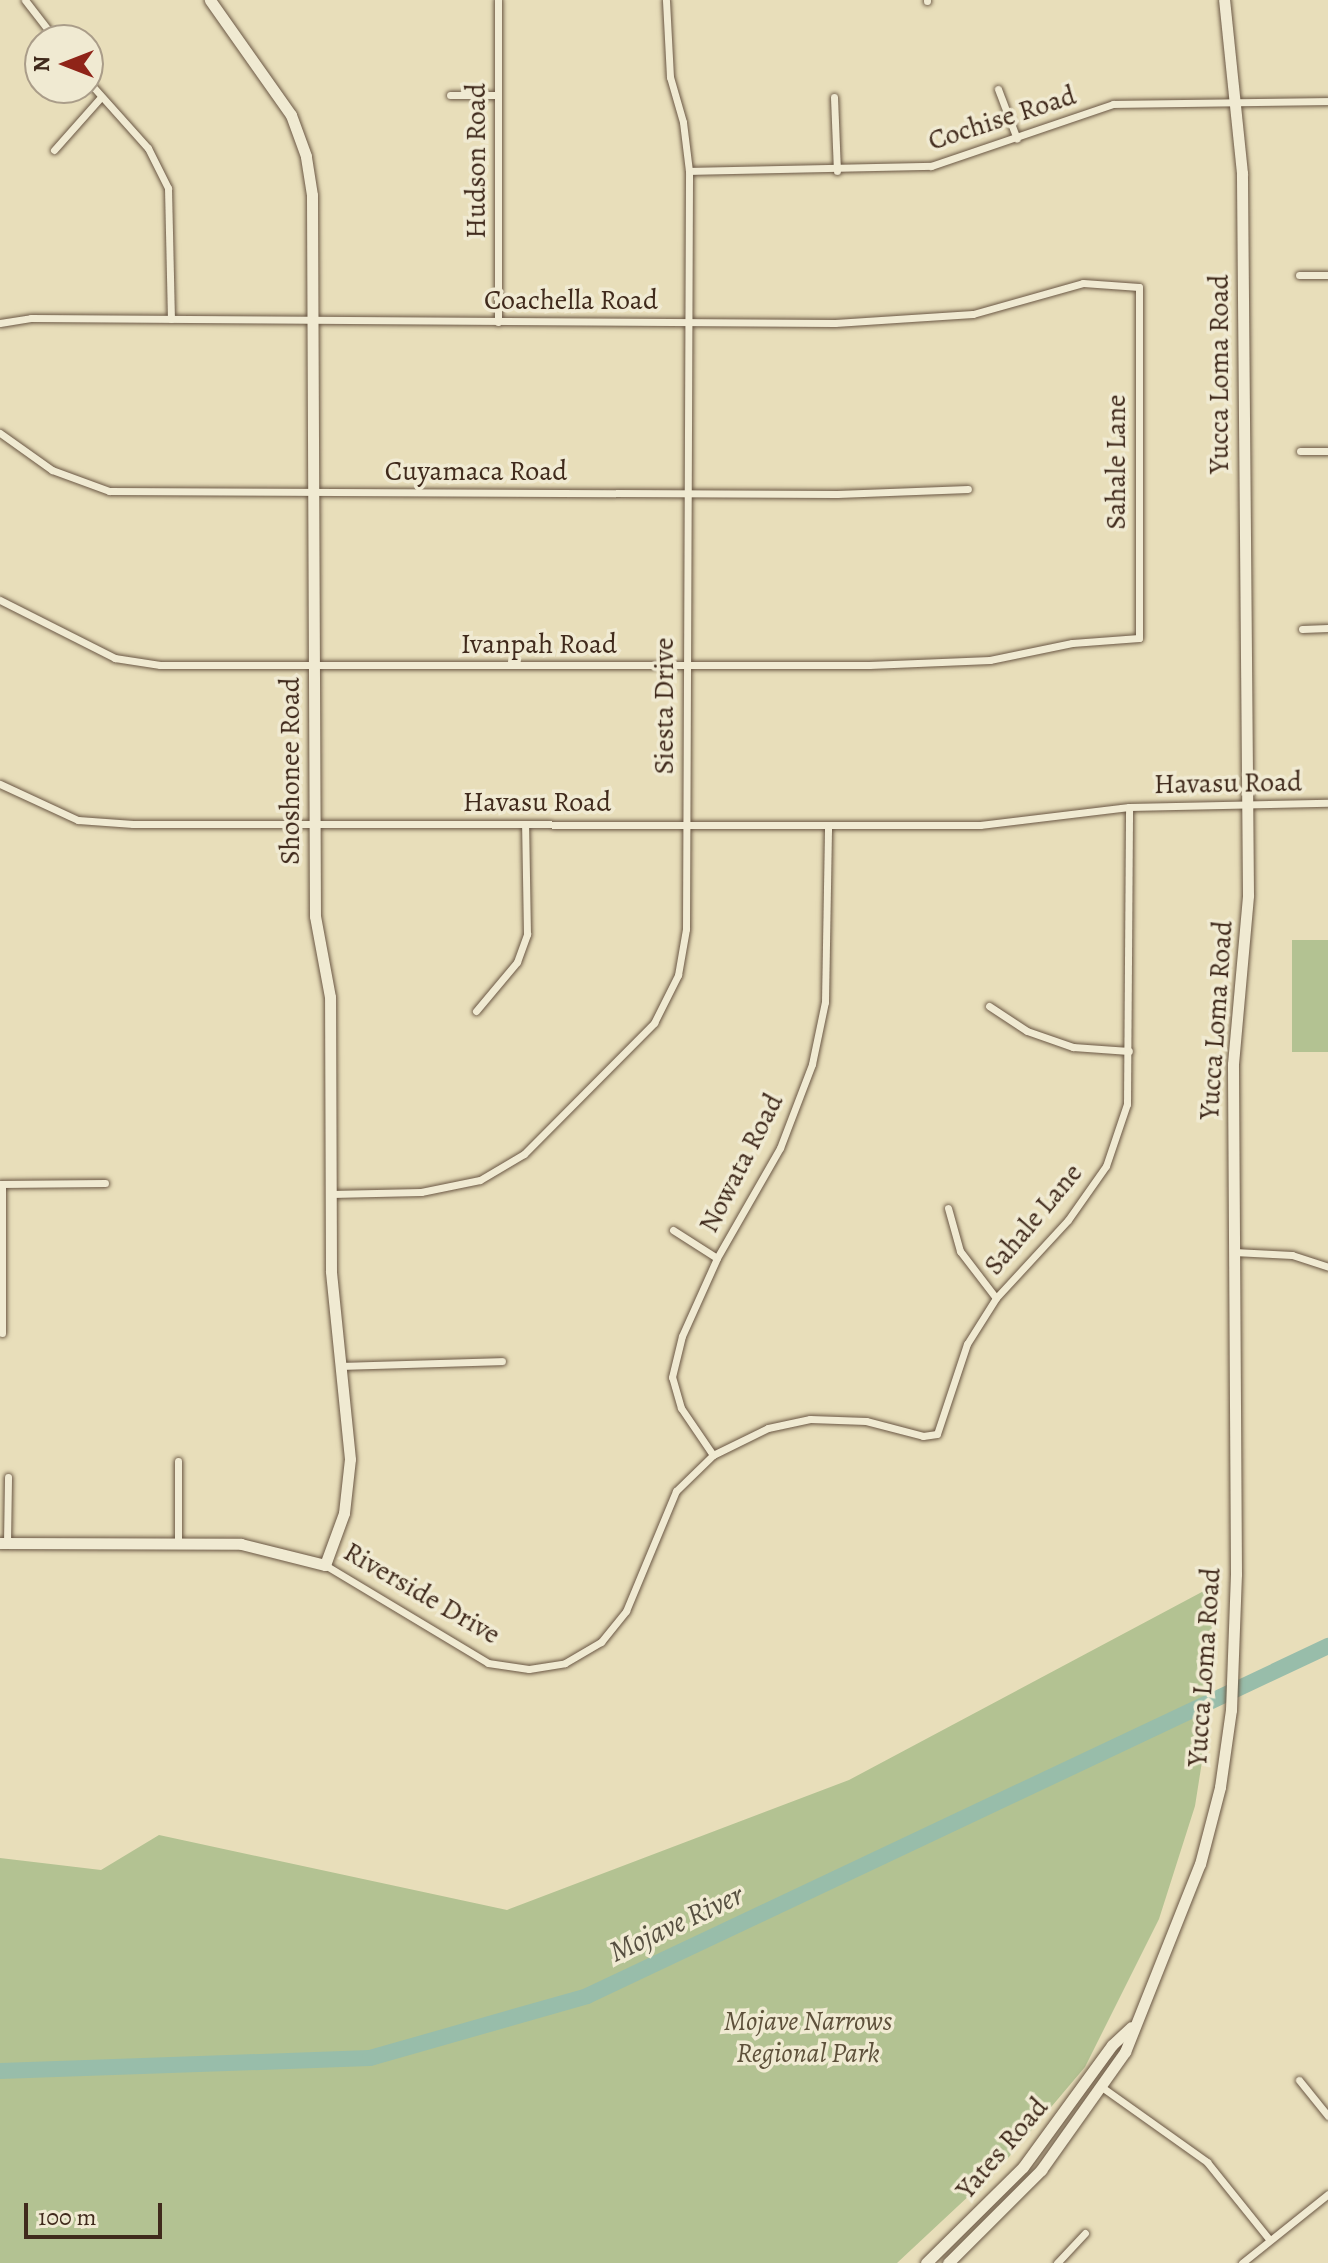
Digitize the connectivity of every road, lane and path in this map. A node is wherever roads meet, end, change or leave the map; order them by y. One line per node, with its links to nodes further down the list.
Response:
1 (25, 0): 6 (street)
2 (211, 0): 23 (main road, Shoshonee Road)
3 (498, 0): 9 (street, Hudson Road)
4 (666, 0): 17 (street, Siesta Drive)
5 (1224, 0): 12 (main road, Yucca Loma Road)
6 (44, 24)
7 (998, 89): 15 (street)
8 (450, 95): 9 (street)
9 (498, 95): 25 (street, Hudson Road)
10 (834, 97): 18 (street)
11 (104, 100): 22 (street)
12 (1234, 100): 13 (street, Cochise Road); 15 (street, Cochise Road); 40 (main road, Yucca Loma Road)
13 (1328, 101)
14 (95, 104): 16 (street)
15 (1017, 139): 18 (street, Cochise Road)
16 (54, 150)
17 (689, 171): 18 (street, Cochise Road); 24 (street, Siesta Drive)
18 (837, 171)
19 (1299, 275): 20 (street)
20 (1328, 275)
21 (1139, 287): 24 (street, Coachella Road); 36 (street, Sahale Lane)
22 (171, 319): 23 (street, Coachella Road); 26 (street, Coachella Road)
23 (314, 321): 25 (street, Coachella Road); 32 (main road, Shoshonee Road)
24 (686, 321): 25 (street, Coachella Road); 31 (street, Siesta Drive)
25 (498, 322)
26 (0, 323)
27 (0, 433): 32 (street, Cuyamaca Road)
28 (1300, 451): 29 (street)
29 (1328, 451)
30 (968, 489): 31 (street, Cuyamaca Road)
31 (687, 493): 32 (street, Cuyamaca Road); 37 (street, Siesta Drive)
32 (313, 494): 38 (main road, Shoshonee Road)
33 (0, 600): 38 (street, Ivanpah Road)
34 (1328, 628): 35 (street)
35 (1302, 629)
36 (1139, 638): 37 (street, Ivanpah Road)
37 (685, 665): 38 (street, Ivanpah Road); 45 (street, Siesta Drive)
38 (313, 667): 43 (main road, Shoshonee Road)
39 (0, 784): 43 (street, Havasu Road)
40 (1247, 803): 41 (street, Havasu Road); 42 (street, Havasu Road); 56 (main road, Yucca Loma Road)
41 (1328, 803)
42 (1129, 807): 46 (street, Havasu Road); 47 (street, Havasu Road)
43 (313, 824): 44 (street, Havasu Road); 53 (main road, Shoshonee Road)
44 (525, 824): 45 (street, Havasu Road); 49 (street)
45 (687, 824): 46 (street, Havasu Road); 53 (street, Siesta Drive)
46 (828, 826): 57 (street, Nowata Road)
47 (1130, 975): 50 (street, Sahale Lane)
48 (989, 1006): 50 (street)
49 (476, 1011)
50 (1129, 1051): 59 (street, Sahale Lane)
51 (105, 1183): 52 (street)
52 (1, 1184): 60 (street)
53 (331, 1194): 62 (main road, Shoshonee Road)
54 (948, 1208): 59 (street)
55 (673, 1230): 57 (street)
56 (1234, 1252): 58 (street); 70 (main road, Yucca Loma Road)
57 (717, 1258): 64 (street, Nowata Road)
58 (1328, 1267)
59 (996, 1298): 63 (street, Sahale Lane)
60 (2, 1333)
61 (502, 1361): 62 (street)
62 (343, 1366): 69 (main road, Shoshonee Road)
63 (937, 1434): 64 (street, Riverside Drive)
64 (713, 1455): 69 (street, Riverside Drive)
65 (178, 1461): 67 (street)
66 (8, 1477): 68 (street)
67 (178, 1542): 68 (main road, Riverside Drive); 69 (main road, Riverside Drive)
68 (4, 1543)
69 (325, 1565)
70 (1131, 2027): 71 (main road, Yucca Loma Road); 72 (main road, Yucca Loma Road)
71 (1105, 2056): 79 (main road, Yates Road)
72 (1111, 2076): 74 (main road, Yates Road)
73 (1299, 2080): 75 (street)
74 (1103, 2088): 78 (street); 80 (main road, Yates Road)
75 (1328, 2116)
76 (1328, 2194): 78 (street)
77 (1085, 2233): 81 (street)
78 (1269, 2239): 82 (street)
79 (926, 2263)
80 (948, 2263)
81 (1057, 2263)
82 (1242, 2263)

